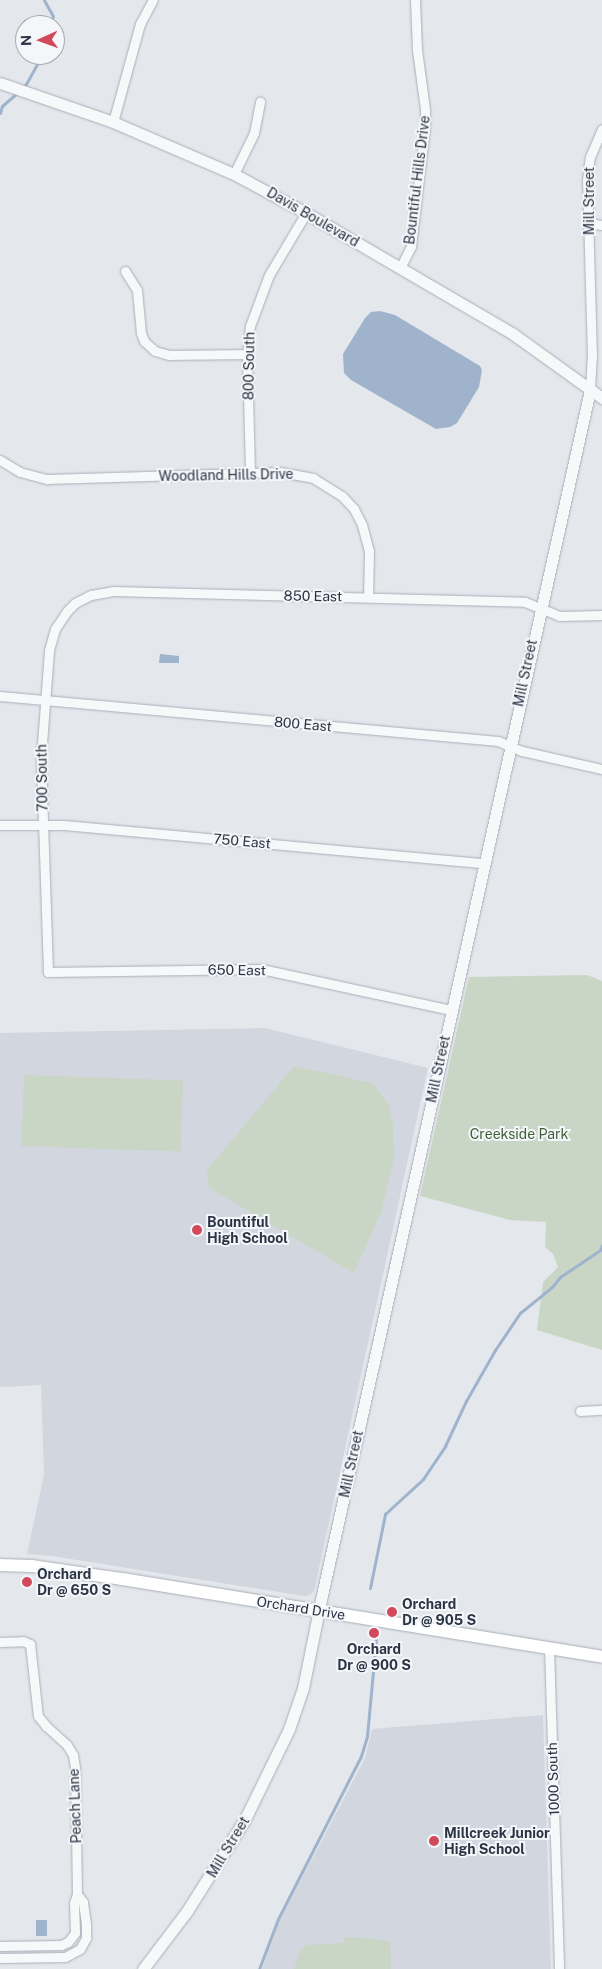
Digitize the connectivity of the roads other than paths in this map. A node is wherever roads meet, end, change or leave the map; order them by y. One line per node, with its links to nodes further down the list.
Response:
1 (153, 0): 5 (street)
2 (415, 0): 11 (street, Bountiful Hills Drive)
3 (0, 83): 5 (street, Davis Boulevard)
4 (260, 102): 7 (street)
5 (114, 122): 7 (street, Davis Boulevard)
6 (602, 129): 9 (street, Mill Street)
7 (234, 174): 8 (street, Davis Boulevard)
8 (306, 213): 11 (street, Davis Boulevard); 13 (street, 800 South)
9 (589, 223): 10 (street); 14 (street, Mill Street)
10 (602, 225)
11 (400, 268): 14 (street, Davis Boulevard)
12 (124, 271): 13 (street)
13 (247, 354): 17 (street, 800 South)
14 (590, 390): 15 (street, Davis Boulevard); 20 (street, Mill Street)
15 (602, 398)
16 (0, 460): 17 (street, Woodland Hills Drive)
17 (250, 472): 18 (street, Woodland Hills Drive)
18 (368, 597): 19 (street, 850 East); 20 (street, 850 East)
19 (84, 598): 23 (street, 700 South)
20 (540, 609): 21 (street, 850 East); 24 (street, Mill Street)
21 (602, 615)
22 (0, 696): 23 (street, 800 East)
23 (44, 700): 24 (street, 800 East); 26 (street, 700 South)
24 (509, 746): 25 (street, 800 East); 28 (street, Mill Street)
25 (602, 769)
26 (43, 824): 27 (street, 750 East); 28 (street, 750 East); 29 (street, 700 South)
27 (0, 825)
28 (484, 863): 30 (street, Mill Street)
29 (48, 972): 30 (street, 650 East)
30 (451, 1010): 34 (street, Mill Street)
31 (602, 1410): 32 (street)
32 (580, 1411)
33 (0, 1565): 34 (main road, Orchard Drive)
34 (318, 1611): 36 (main road, Orchard Drive); 41 (street, Mill Street)
35 (0, 1642): 38 (street, Peach Lane)
36 (549, 1648): 37 (main road, Orchard Drive); 42 (street, 1000 South)
37 (602, 1657)
38 (77, 1894): 39 (street, Peach Lane); 40 (street, Peach Lane)
39 (0, 1946)
40 (0, 1958)
41 (143, 1969)
42 (559, 1969)

